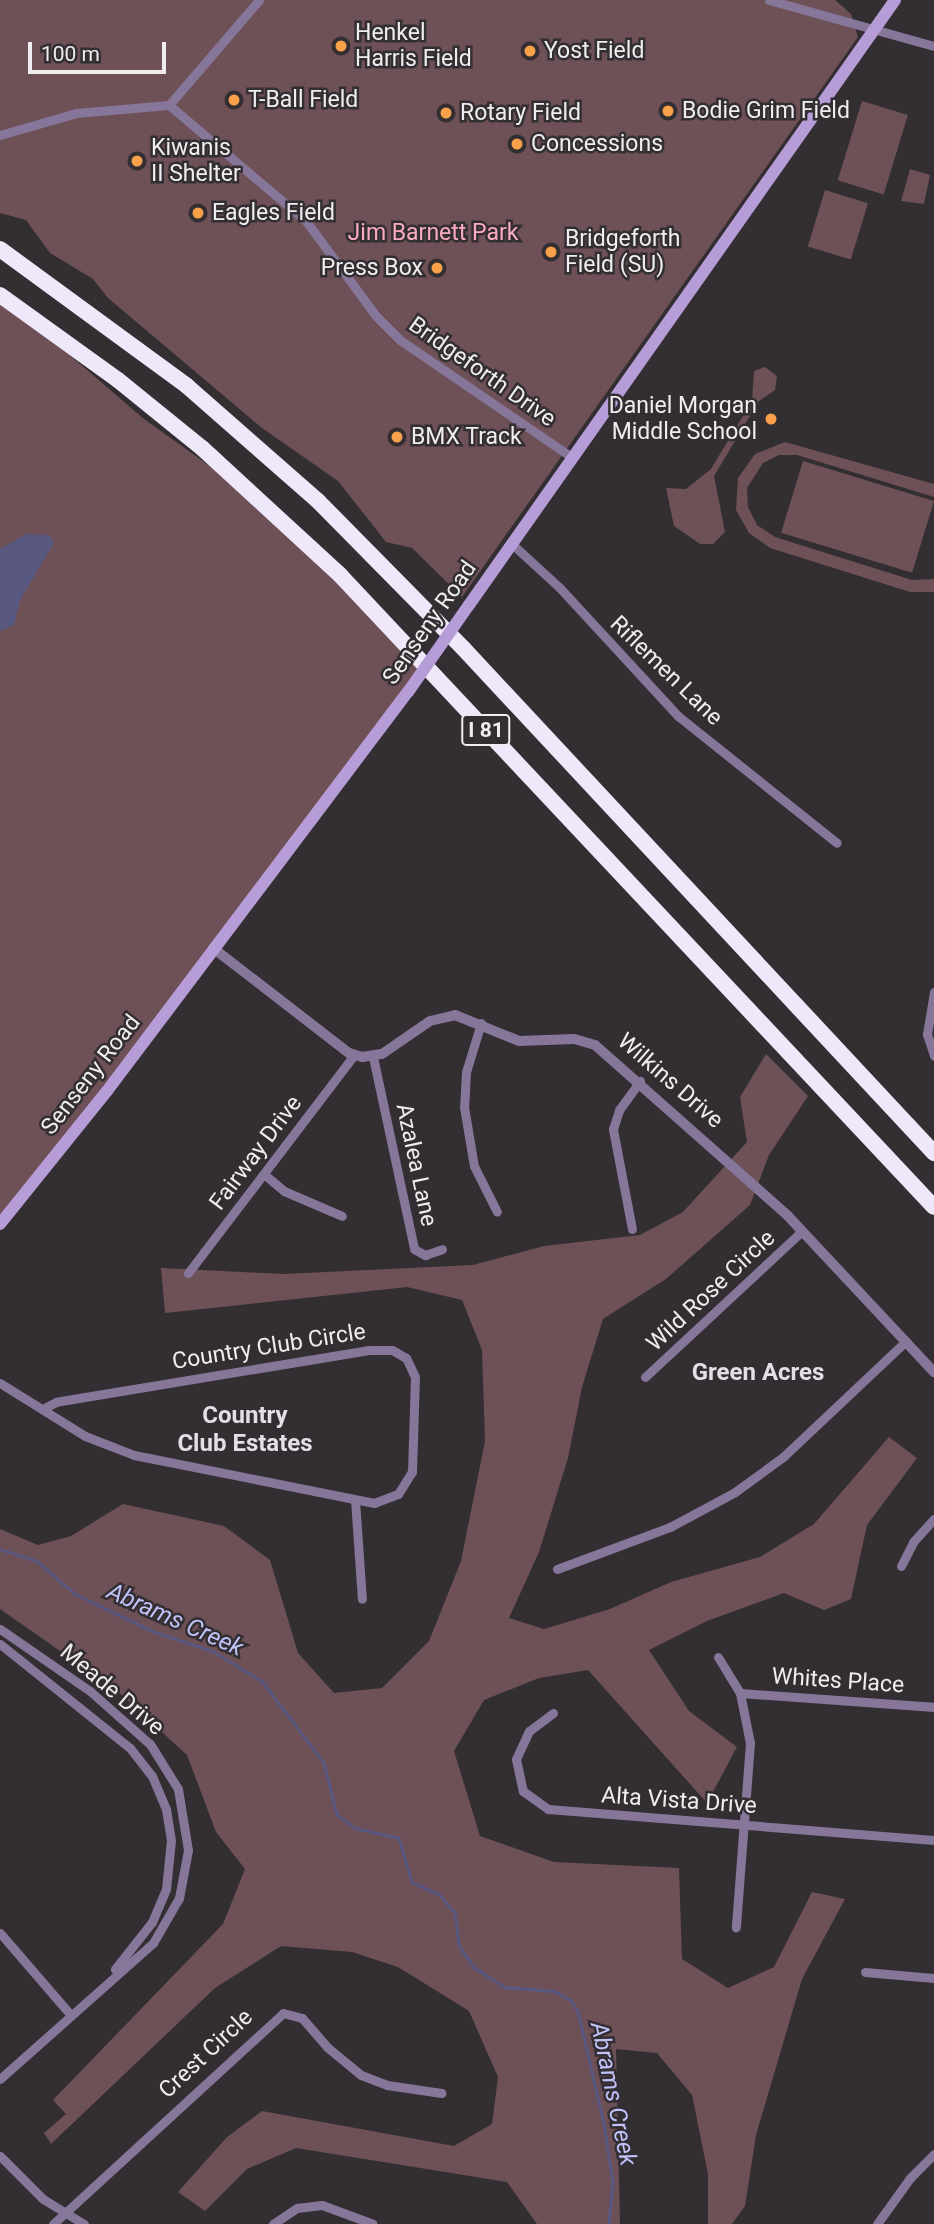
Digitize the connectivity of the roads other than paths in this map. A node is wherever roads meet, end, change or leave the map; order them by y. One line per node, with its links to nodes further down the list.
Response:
1 (259, 0): 6 (street)
2 (769, 0): 4 (street)
3 (895, 0): 4 (main road, Senseny Road)
4 (874, 30): 5 (street); 10 (main road, Senseny Road)
5 (934, 46)
6 (169, 105): 7 (street); 10 (street, Bridgeforth Drive)
7 (0, 135)
8 (0, 249): 20 (highway, I 81)
9 (0, 295): 22 (highway, I 81)
10 (573, 458): 11 (main road, Senseny Road)
11 (512, 544): 12 (street, Riflemen Lane); 13 (main road, Senseny Road, bridge)
12 (836, 843)
13 (213, 948): 16 (street); 25 (main road, Senseny Road)
14 (934, 992): 17 (street)
15 (481, 1023): 18 (street, Wilkins Drive); 19 (street, Wilkins Drive); 23 (street)
16 (354, 1055): 18 (street); 21 (street, Fairway Drive)
17 (934, 1056)
18 (373, 1057): 28 (street, Azalea Lane)
19 (640, 1081): 26 (street); 27 (street, Wilkins Drive)
20 (934, 1153)
21 (265, 1175): 24 (street); 29 (street, Fairway Drive)
22 (934, 1208)
23 (497, 1212)
24 (342, 1216)
25 (0, 1224)
26 (632, 1229)
27 (802, 1231): 30 (street, Wilkins Drive); 32 (street, Wild Rose Circle)
28 (442, 1249)
29 (188, 1273)
30 (906, 1341): 31 (street, Wilkins Drive); 38 (street)
31 (934, 1371)
32 (645, 1377)
33 (0, 1383): 34 (street, Country Club Circle)
34 (43, 1409): 35 (street, Country Club Circle); 35 (street, Country Club Circle)
35 (355, 1500): 39 (street)
36 (934, 1519): 37 (street)
37 (901, 1566)
38 (556, 1569)
39 (362, 1599)
40 (0, 1629): 51 (street, Meade Drive)
41 (0, 1644): 51 (street, Meade Drive)
42 (718, 1657): 43 (street)
43 (740, 1693): 44 (street, Whites Place); 46 (street)
44 (934, 1707)
45 (553, 1713): 46 (street, Alta Vista Drive)
46 (746, 1826): 47 (street, Alta Vista Drive); 48 (street)
47 (934, 1840)
48 (736, 1927)
49 (0, 1933): 53 (street)
50 (865, 1972): 52 (street)
51 (109, 1978): 53 (street, Meade Drive)
52 (934, 1978)
53 (70, 2014): 54 (street, Meade Drive)
54 (0, 2079)
55 (441, 2093): 58 (street, Crest Circle)
56 (934, 2154): 63 (street)
57 (0, 2155): 58 (street)
58 (65, 2213): 59 (street, Crest Circle); 60 (street)
59 (53, 2224)
60 (84, 2224)
61 (273, 2224): 62 (street)
62 (373, 2224)
63 (877, 2224)

